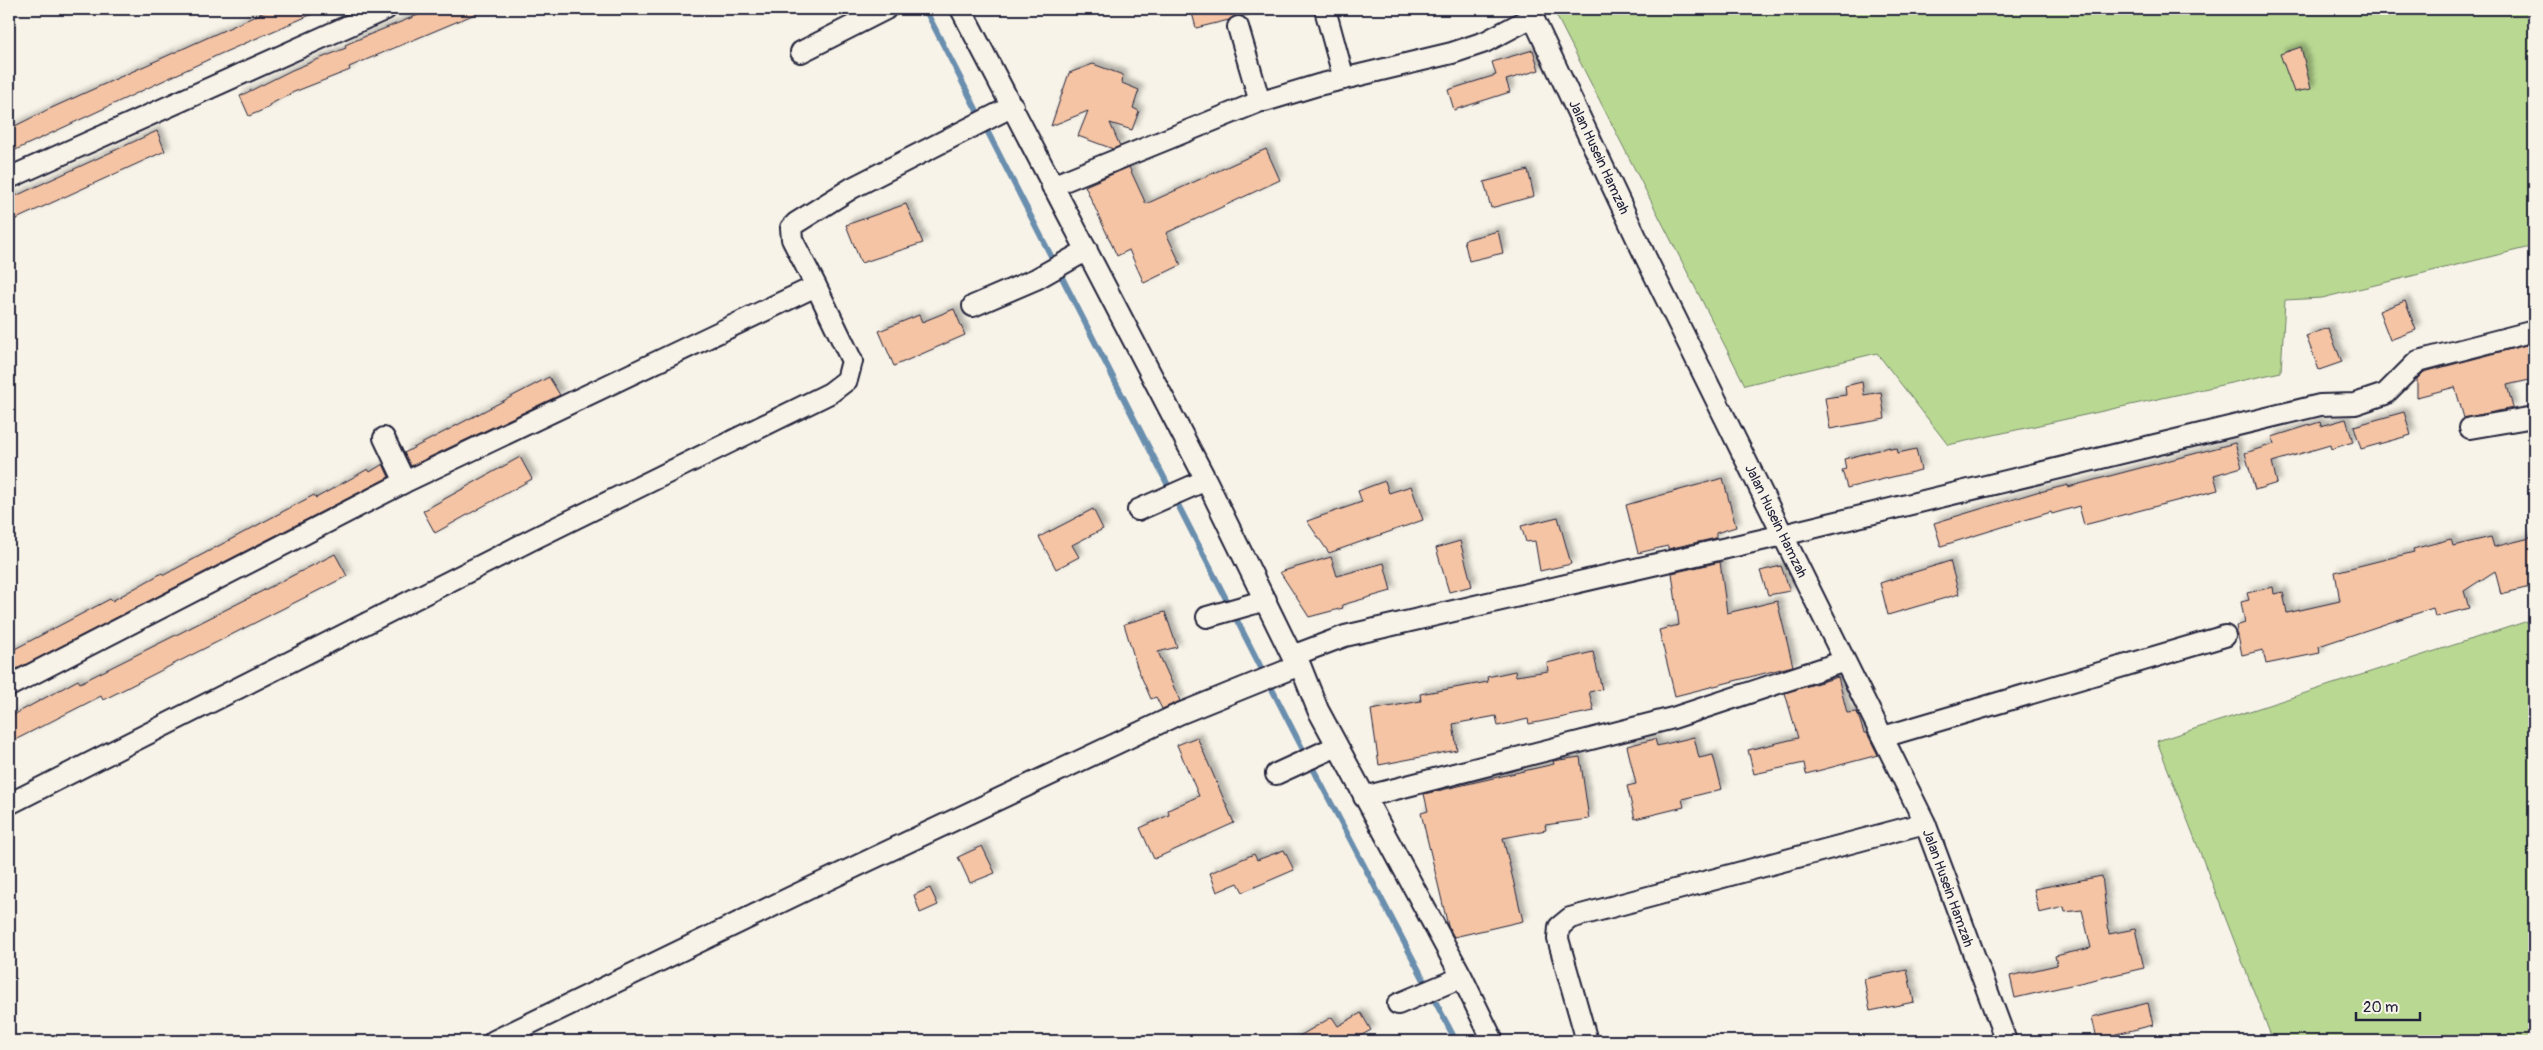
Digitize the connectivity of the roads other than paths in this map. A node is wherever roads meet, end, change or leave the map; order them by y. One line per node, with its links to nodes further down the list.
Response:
1 (386, 9): 11 (street)
2 (886, 9): 7 (street)
3 (962, 9): 10 (street)
4 (1531, 12): 8 (street); 23 (street, Jalan Husein Hamzah)
5 (1326, 13): 8 (street)
6 (1238, 27): 9 (street)
7 (801, 52)
8 (1344, 79): 9 (street)
9 (1261, 100): 12 (street)
10 (1005, 110): 12 (street); 14 (street)
11 (9, 178)
12 (1052, 186): 13 (street)
13 (1081, 253): 15 (street); 21 (street)
14 (816, 286): 20 (street); 34 (street)
15 (973, 306)
16 (2534, 331): 23 (street)
17 (2534, 417): 18 (street)
18 (2470, 428)
19 (384, 438): 20 (street)
20 (405, 482): 29 (street)
21 (1202, 482): 22 (street); 24 (street)
22 (1144, 508)
23 (1783, 535): 27 (street, Jalan Husein Hamzah); 28 (street)
24 (1262, 601): 25 (street); 28 (street)
25 (1214, 615)
26 (2225, 636): 30 (street)
27 (1845, 661): 30 (street, Jalan Husein Hamzah); 33 (street)
28 (1293, 664): 31 (street); 38 (street)
29 (9, 686)
30 (1883, 737): 35 (street, Jalan Husein Hamzah)
31 (1331, 749): 32 (street); 33 (street)
32 (1282, 771)
33 (1364, 797): 36 (street)
34 (9, 804)
35 (1924, 823): 40 (street); 41 (street, Jalan Husein Hamzah)
36 (1456, 980): 37 (street); 39 (street)
37 (1405, 1001)
38 (494, 1041)
39 (1493, 1041)
40 (1587, 1041)
41 (2006, 1041)

